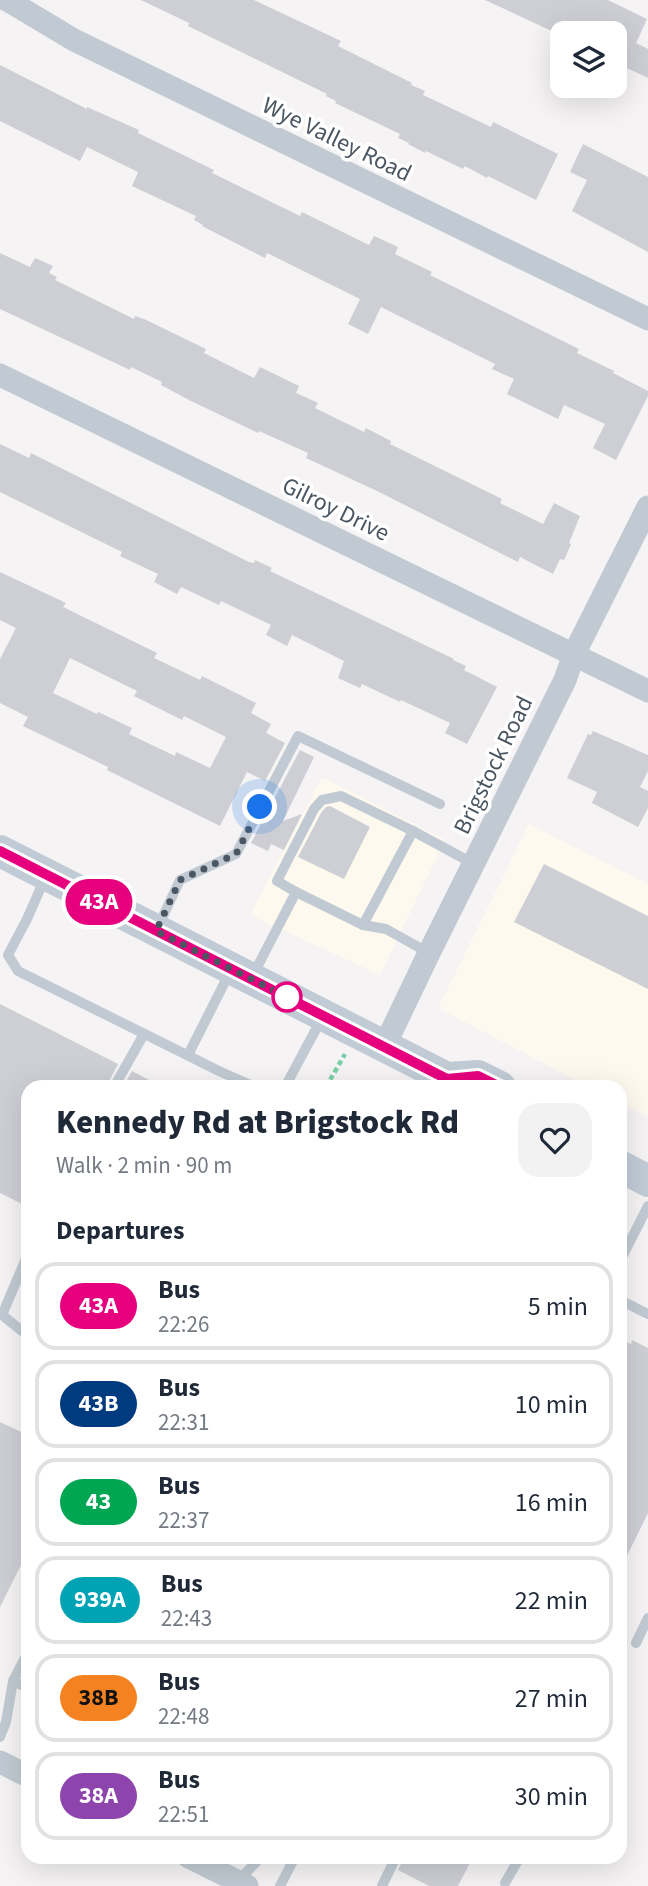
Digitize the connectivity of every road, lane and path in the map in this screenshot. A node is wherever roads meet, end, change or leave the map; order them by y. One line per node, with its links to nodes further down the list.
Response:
1 (7, 0): 2 (street, Wye Valley Road)
2 (648, 319)
3 (0, 375): 5 (street, Gilroy Drive)
4 (648, 507): 5 (street, Brigstock Road)
5 (574, 654): 6 (street, Gilroy Drive); 10 (street, Brigstock Road)
6 (648, 691)
7 (440, 804): 14 (lane)
8 (413, 831): 10 (lane); 12 (lane); 13 (lane)
9 (1, 854): 11 (main road)
10 (474, 864): 15 (street, Brigstock Road)
11 (46, 874): 14 (main road); 16 (lane)
12 (296, 892): 13 (lane); 17 (lane)
13 (363, 925): 15 (lane)
14 (156, 931): 17 (main road)
15 (429, 953): 20 (street, Brigstock Road)
16 (4, 957): 19 (lane)
17 (241, 974): 18 (main road); 21 (lane)
18 (324, 1016): 20 (main road); 24 (lane)
19 (144, 1034): 21 (lane); 22 (lane)
20 (371, 1040): 25 (path); 26 (main road)
21 (188, 1055): 23 (lane)
22 (118, 1080)
23 (240, 1080)
24 (289, 1080)
25 (334, 1080)
26 (440, 1080)
27 (455, 1080): 28 (main road)
28 (486, 1080)
29 (648, 1206): 30 (lane)
30 (627, 1247)
31 (21, 1270): 34 (lane)
32 (627, 1304): 33 (lane)
33 (648, 1314)
34 (21, 1330)
35 (648, 1618): 36 (lane)
36 (636, 1643)
37 (21, 1666): 38 (lane)
38 (13, 1681): 39 (lane); 40 (lane)
39 (21, 1685)
40 (0, 1737)
41 (0, 1762): 42 (street)
42 (21, 1772)
43 (203, 1864): 49 (street)
44 (256, 1864): 49 (lane)
45 (291, 1864): 50 (lane)
46 (393, 1864): 51 (lane)
47 (516, 1864): 48 (lane)
48 (505, 1883)
49 (242, 1884)
50 (280, 1886)
51 (382, 1886)

